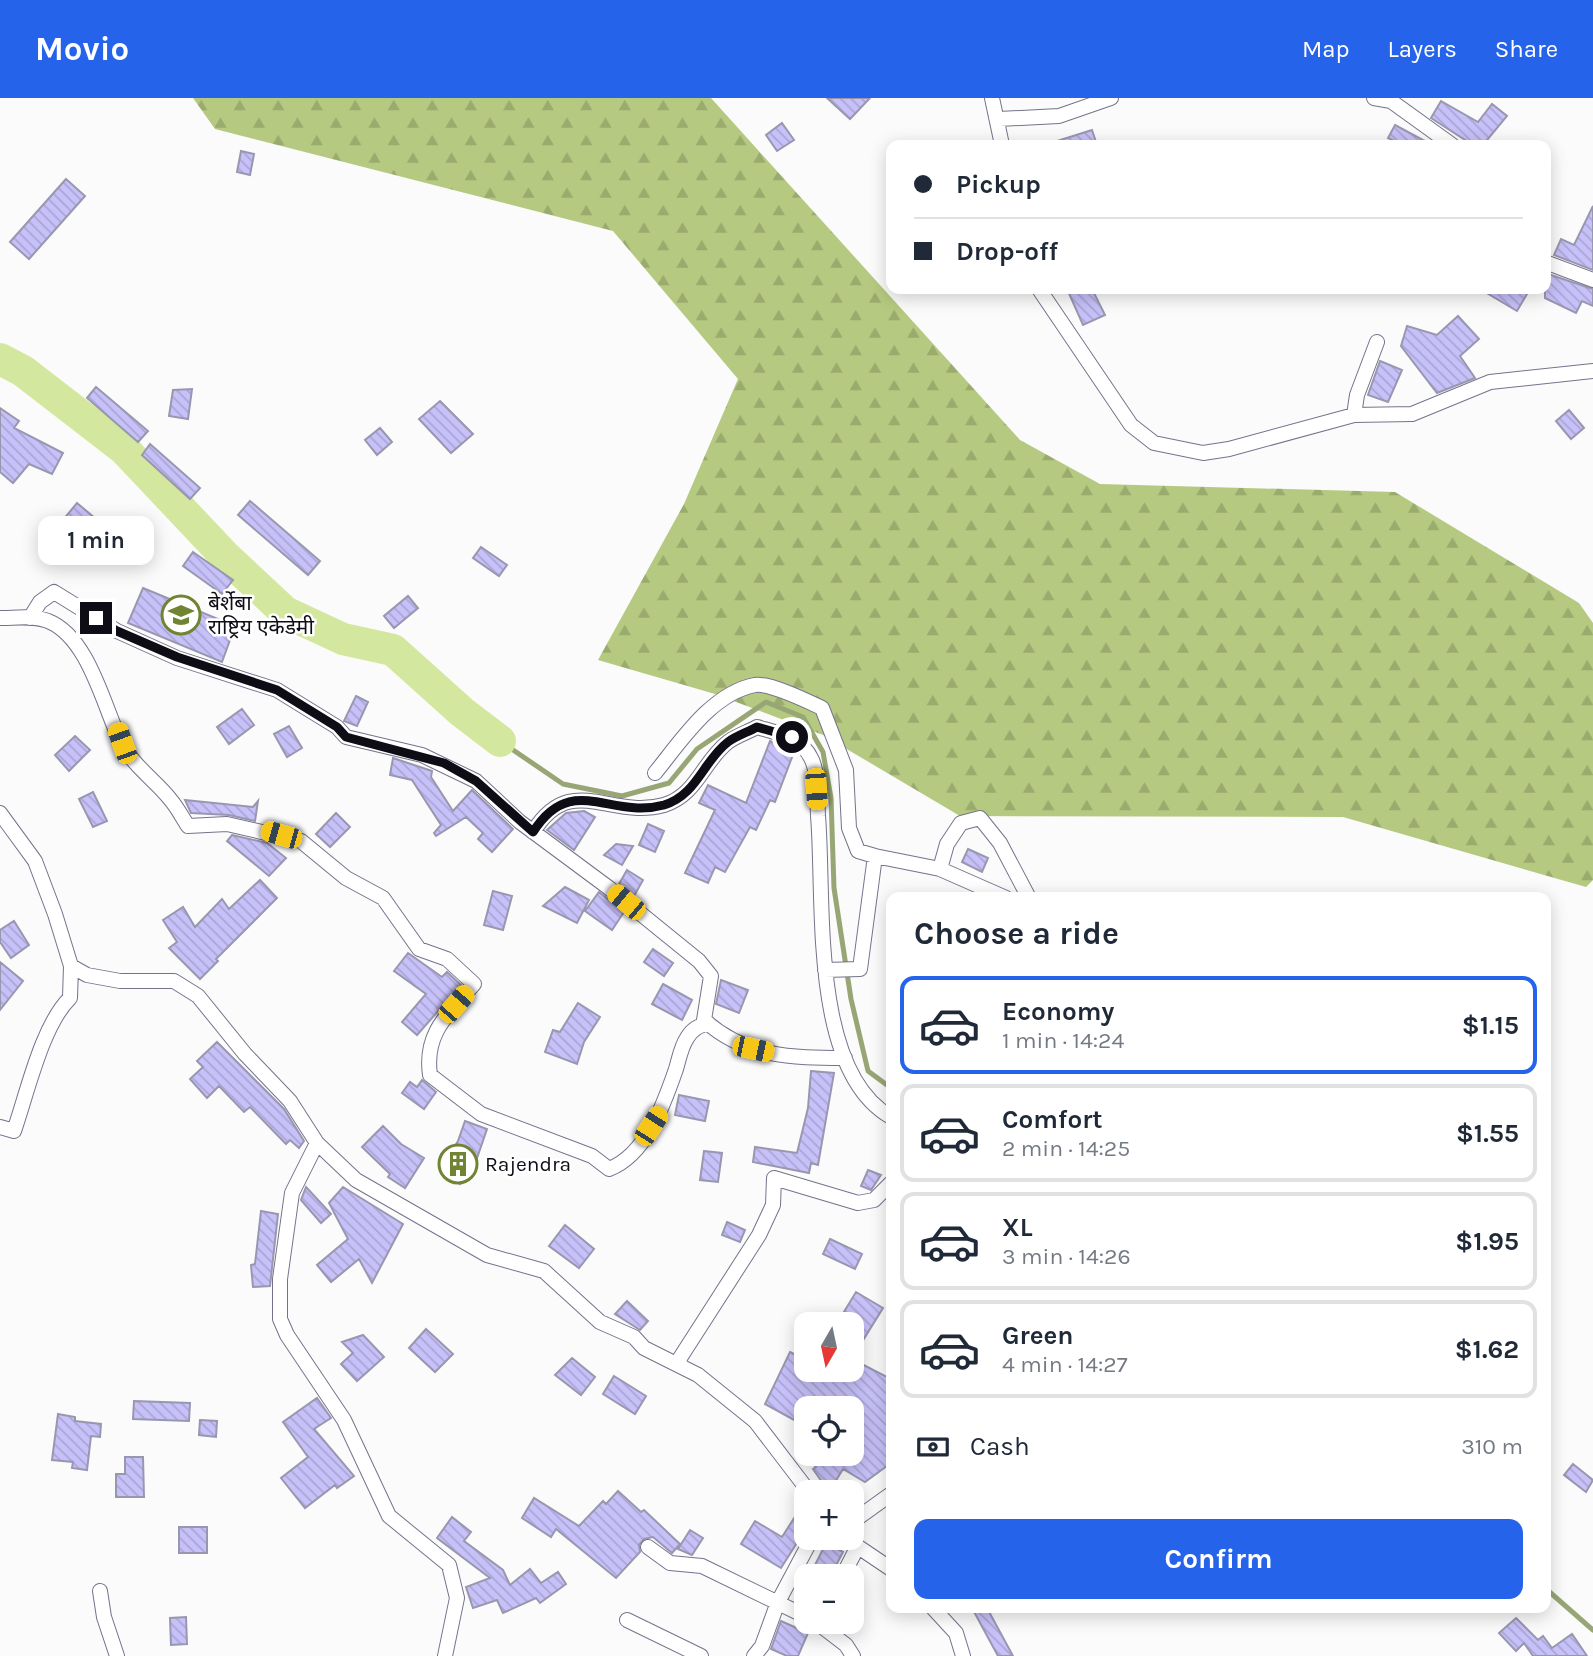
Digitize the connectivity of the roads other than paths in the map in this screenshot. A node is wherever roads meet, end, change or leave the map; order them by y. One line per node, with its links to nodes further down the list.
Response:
1 (992, 98): 4 (street)
2 (1111, 98): 4 (street)
3 (1374, 98): 6 (street)
4 (999, 119): 5 (street)
5 (1001, 140)
6 (1445, 140)
7 (1551, 264): 8 (street)
8 (1593, 280)
9 (1043, 294): 12 (street)
10 (1377, 342): 12 (street)
11 (1593, 371): 12 (street)
12 (1354, 415)
13 (0, 618): 14 (street)
14 (30, 618): 17 (street); 24 (street)
15 (655, 773): 18 (street)
16 (0, 813): 22 (street)
17 (533, 832): 23 (street); 24 (street)
18 (875, 856): 19 (street); 23 (street)
19 (940, 869): 20 (street); 21 (street)
20 (992, 892)
21 (1025, 892)
22 (71, 966): 27 (street); 28 (street)
23 (825, 970): 25 (street)
24 (708, 1023): 25 (street)
25 (845, 1058): 26 (street)
26 (886, 1114)
27 (0, 1127)
28 (317, 1143): 30 (street); 45 (street)
29 (886, 1188): 30 (street)
30 (680, 1364): 31 (street)
31 (800, 1480)
32 (886, 1498): 33 (street)
33 (864, 1513)
34 (649, 1546): 39 (street)
35 (806, 1550): 39 (street)
36 (860, 1550): 37 (street)
37 (886, 1566)
38 (100, 1591): 44 (street)
39 (778, 1602): 40 (street); 47 (street)
40 (794, 1610)
41 (938, 1613): 49 (street)
42 (627, 1620): 46 (street)
43 (833, 1634): 48 (street)
44 (117, 1656)
45 (445, 1656)
46 (701, 1656)
47 (754, 1656)
48 (853, 1656)
49 (962, 1656)

